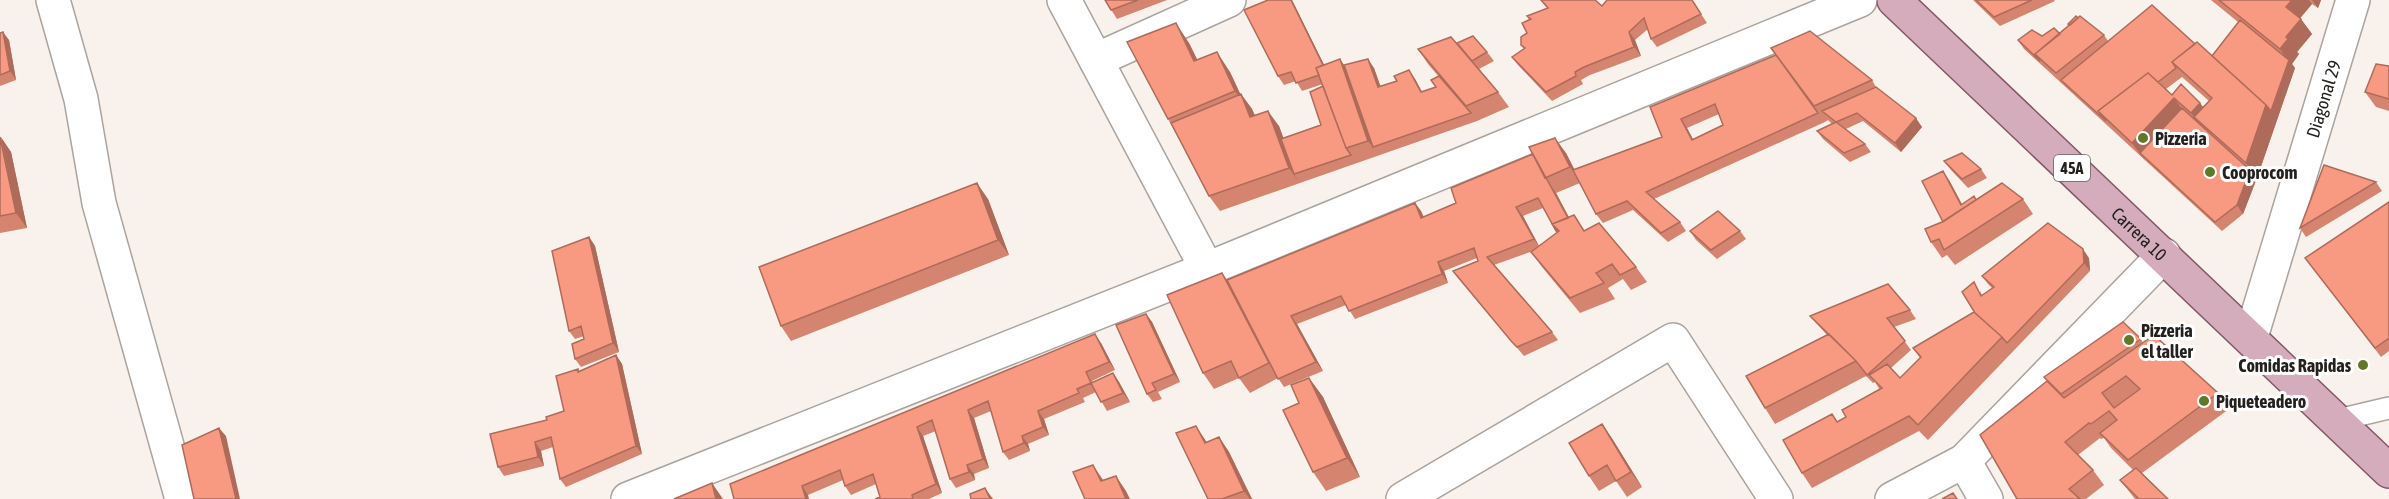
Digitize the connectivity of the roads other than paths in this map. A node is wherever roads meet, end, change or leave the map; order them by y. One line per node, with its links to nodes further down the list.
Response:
1 (53, 0): 15 (street)
2 (1064, 0): 7 (street)
3 (1229, 0): 7 (street)
4 (1860, 0): 9 (street)
5 (1894, 0): 8 (main road, Carrera 10 / 45A)
6 (2353, 0): 10 (street, Diagonal 29)
7 (1096, 60): 9 (street)
8 (2164, 255): 10 (main road, Carrera 10 / 45A); 13 (street)
9 (1207, 268): 16 (street)
10 (2251, 336): 12 (main road, Carrera 10 / 45A)
11 (2389, 408): 12 (lane)
12 (2334, 421): 14 (main road, Carrera 10 / 45A)
13 (1964, 461): 19 (street); 20 (street)
14 (2388, 468)
15 (182, 499)
16 (628, 499)
17 (1403, 499): 18 (street)
18 (1776, 499)
19 (1892, 499)
20 (1986, 499)

